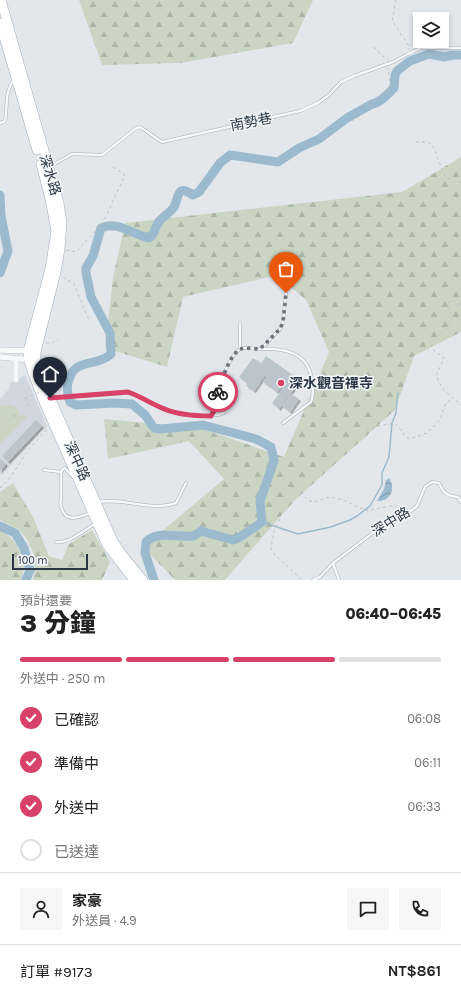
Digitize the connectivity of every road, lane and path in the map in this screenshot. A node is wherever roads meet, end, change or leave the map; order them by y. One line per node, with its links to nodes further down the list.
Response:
1 (1, 0): 14 (main road, 深水路)
2 (396, 0): 6 (path)
3 (0, 23): 9 (main road, 深水路)
4 (374, 47): 7 (path)
5 (461, 48): 6 (lane, 南勢巷)
6 (408, 54): 7 (lane, 南勢巷)
7 (393, 62): 8 (lane, 南勢巷)
8 (388, 64): 10 (path); 14 (lane, 南勢巷)
9 (16, 77): 11 (lane); 14 (main road, 深水路)
10 (353, 121)
11 (0, 123)
12 (416, 142): 15 (path)
13 (113, 167): 16 (path)
14 (45, 169): 16 (main road, 深水路); 26 (main road, 深水路)
15 (461, 182)
16 (60, 249): 17 (main road, 深水路)
17 (56, 272): 20 (path); 26 (main road, 深水路)
18 (286, 293): 24 (lane)
19 (461, 305): 30 (path)
20 (89, 320)
21 (240, 323): 23 (lane)
22 (58, 340): 26 (path)
23 (240, 349): 24 (lane); 35 (lane)
24 (260, 349): 37 (lane)
25 (0, 350): 26 (street)
26 (34, 353): 28 (street); 31 (main road, 深中路)
27 (0, 357): 28 (street)
28 (14, 358): 29 (street)
29 (16, 380)
30 (453, 397): 32 (path); 38 (path)
31 (49, 398): 33 (path, bridge); 35 (lane); 36 (main road, 深中路); 46 (main road, 深中路)
32 (461, 404)
33 (30, 409)
34 (224, 413): 35 (lane)
35 (211, 416)
36 (53, 423): 42 (path); 43 (main road, 深中路)
37 (283, 423)
38 (366, 429)
39 (44, 470): 40 (lane)
40 (61, 472): 43 (lane); 46 (lane)
41 (186, 483): 46 (lane)
42 (0, 488)
43 (82, 488): 46 (main road, 深中路)
44 (301, 492): 49 (path)
45 (461, 502): 51 (lane, 深中路)
46 (93, 507): 48 (main road, 深中路); 52 (main road, 深中路)
47 (280, 519): 55 (path)
48 (97, 522): 50 (lane); 52 (main road, 深中路)
49 (384, 523)
50 (56, 542)
51 (333, 563): 56 (lane, 深中路); 57 (lane)
52 (128, 568): 53 (main road); 54 (main road)
53 (134, 580)
54 (143, 580)
55 (302, 580)
56 (313, 580)
57 (339, 580)

